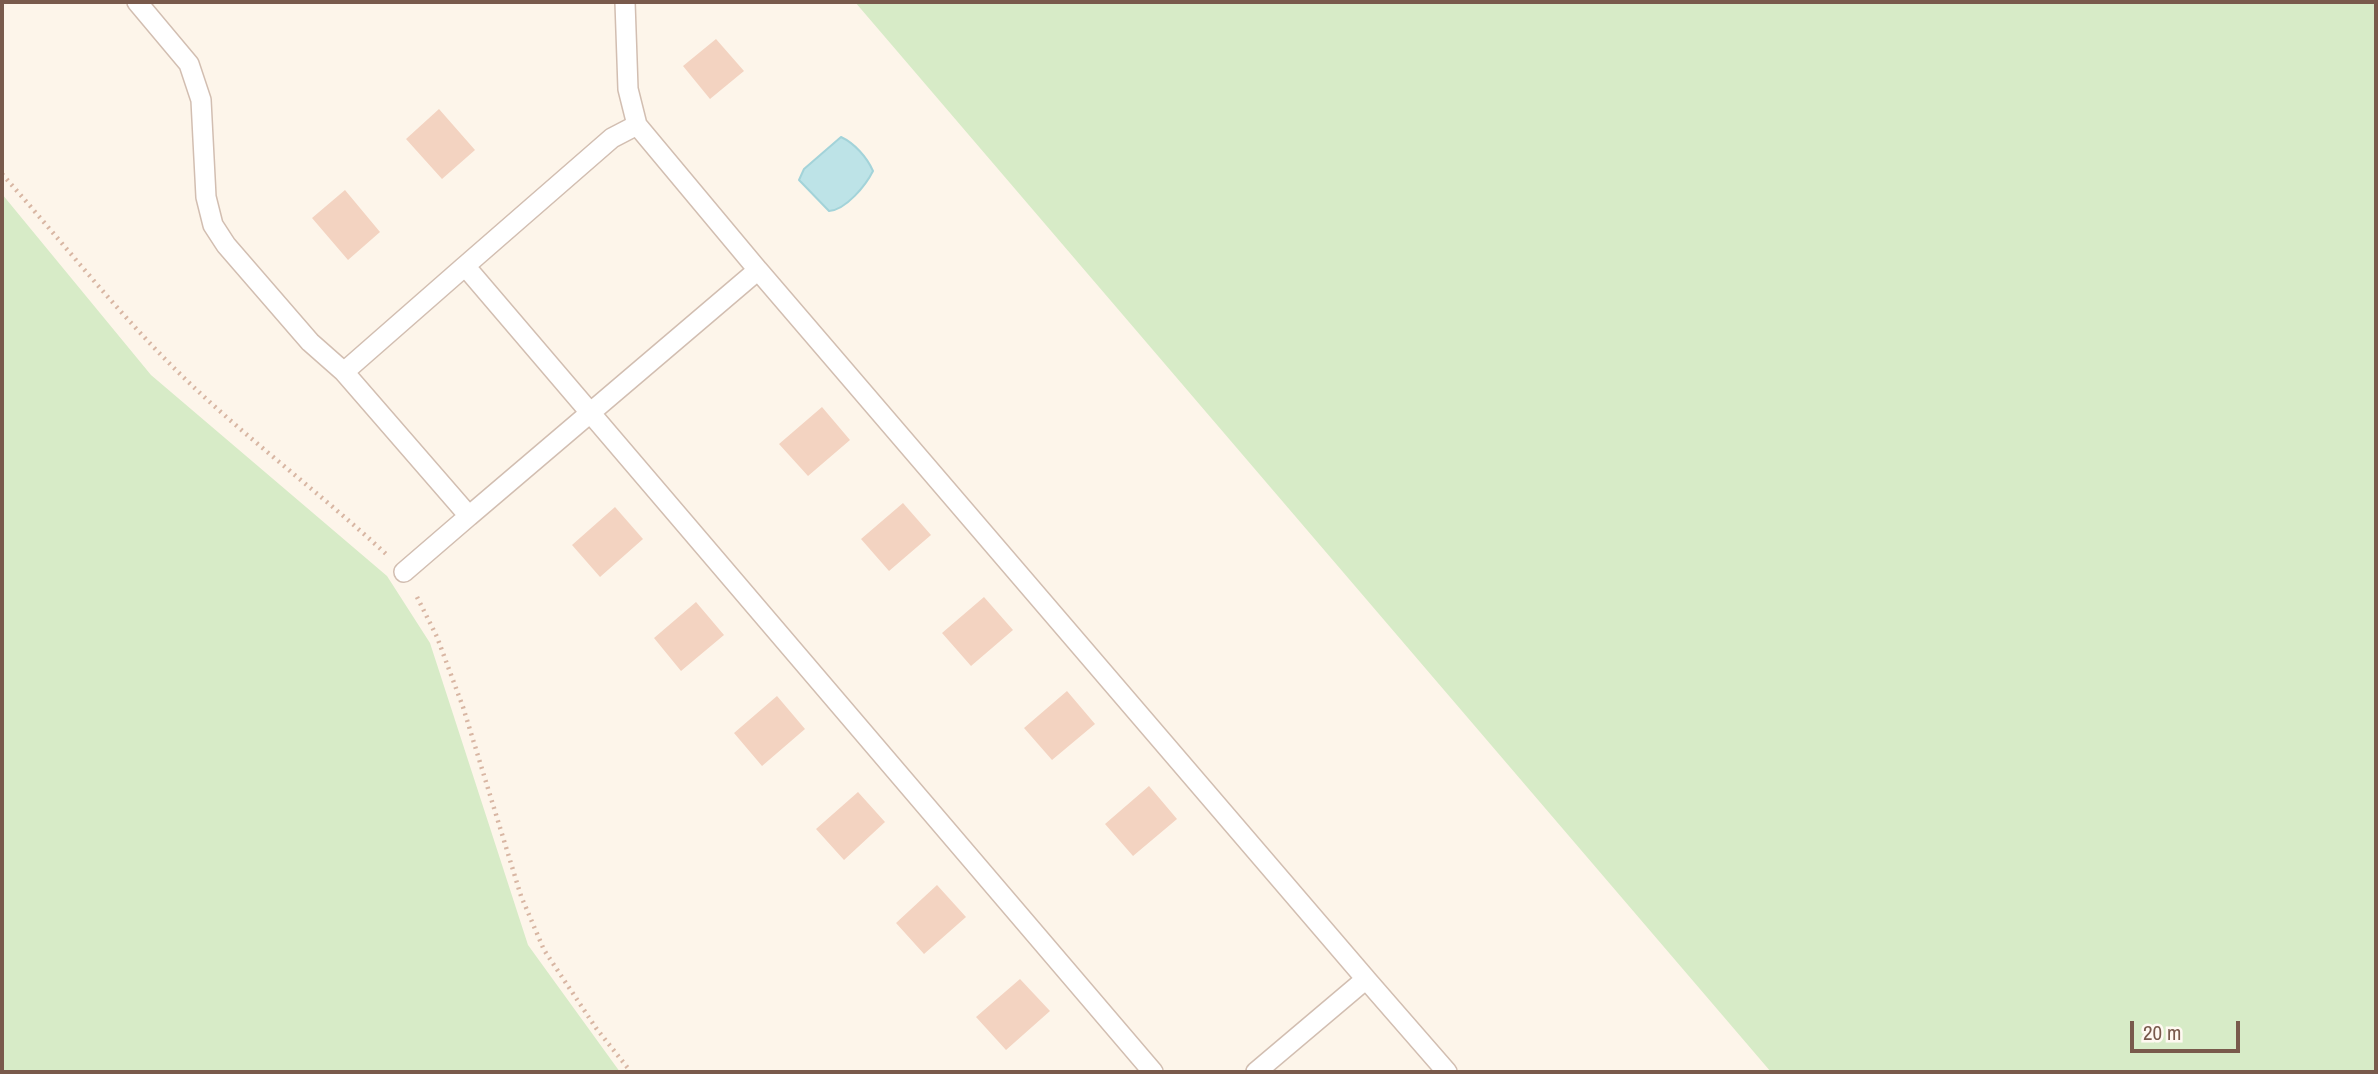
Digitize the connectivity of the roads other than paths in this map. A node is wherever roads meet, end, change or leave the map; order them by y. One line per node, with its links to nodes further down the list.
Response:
1 (137, 2): 6 (lane)
2 (625, 2): 3 (lane)
3 (636, 125): 4 (lane); 5 (lane)
4 (465, 267): 6 (lane); 7 (lane)
5 (758, 270): 7 (lane); 10 (lane)
6 (344, 372): 8 (lane)
7 (588, 413): 8 (lane); 11 (lane)
8 (469, 516): 9 (lane)
9 (404, 572)
10 (1366, 979): 12 (lane); 13 (lane)
11 (1153, 1072)
12 (1256, 1072)
13 (1447, 1072)

